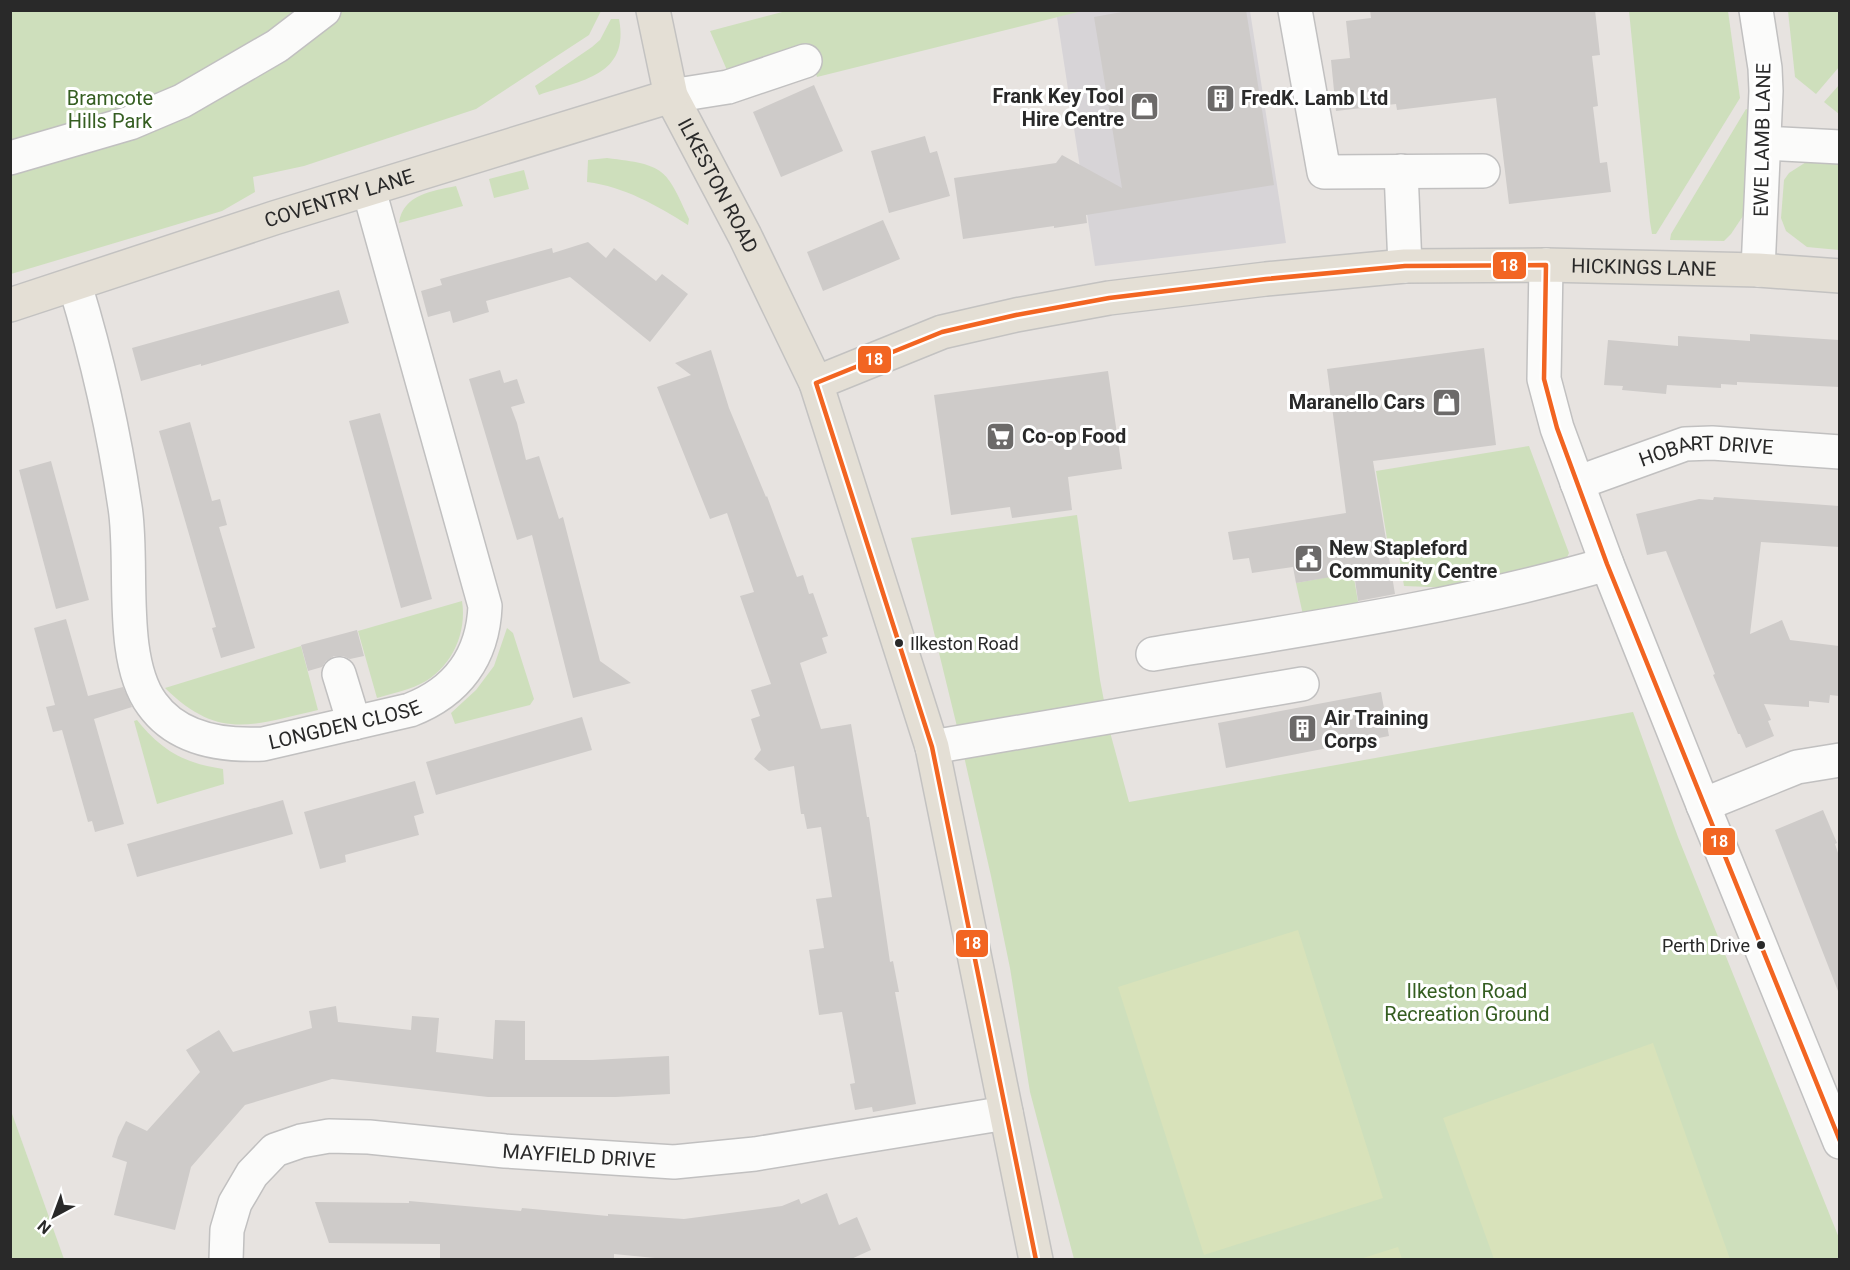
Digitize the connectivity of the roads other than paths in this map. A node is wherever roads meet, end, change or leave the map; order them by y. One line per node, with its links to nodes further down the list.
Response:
1 (324, 10): 9 (street)
2 (653, 10): 6 (main road, ILKESTON ROAD)
3 (1296, 10): 10 (street)
4 (1756, 10): 7 (street, EWE LAMB LANE)
5 (806, 61): 6 (street)
6 (671, 96): 12 (main road, COVENTRY LANE); 19 (main road, ILKESTON ROAD)
7 (1765, 143): 8 (street); 15 (street, EWE LAMB LANE)
8 (1839, 147)
9 (10, 158)
10 (1401, 171): 11 (street); 14 (street)
11 (1483, 171)
12 (369, 189): 17 (main road, COVENTRY LANE); 26 (street, LONGDEN CLOSE)
13 (1546, 265): 14 (main road, HICKINGS LANE); 15 (main road, HICKINGS LANE); 21 (street)
14 (1406, 266): 19 (main road, HICKINGS LANE)
15 (1758, 270): 16 (main road, HICKINGS LANE)
16 (1839, 276)
17 (75, 285): 18 (main road, COVENTRY LANE); 26 (street, LONGDEN CLOSE)
18 (10, 305)
19 (816, 384): 27 (main road, ILKESTON ROAD)
20 (1839, 452): 21 (street, HOBART DRIVE)
21 (1578, 483): 22 (street)
22 (1607, 564): 23 (street); 29 (street)
23 (1153, 654)
24 (339, 674): 26 (street)
25 (1302, 684): 27 (street)
26 (354, 723)
27 (932, 747): 30 (main road, ILKESTON ROAD)
28 (1839, 760): 29 (street)
29 (1703, 805): 31 (street)
30 (1006, 1113): 32 (street, MAYFIELD DRIVE); 33 (main road, ILKESTON ROAD)
31 (1839, 1142)
32 (226, 1260)
33 (1036, 1260)

